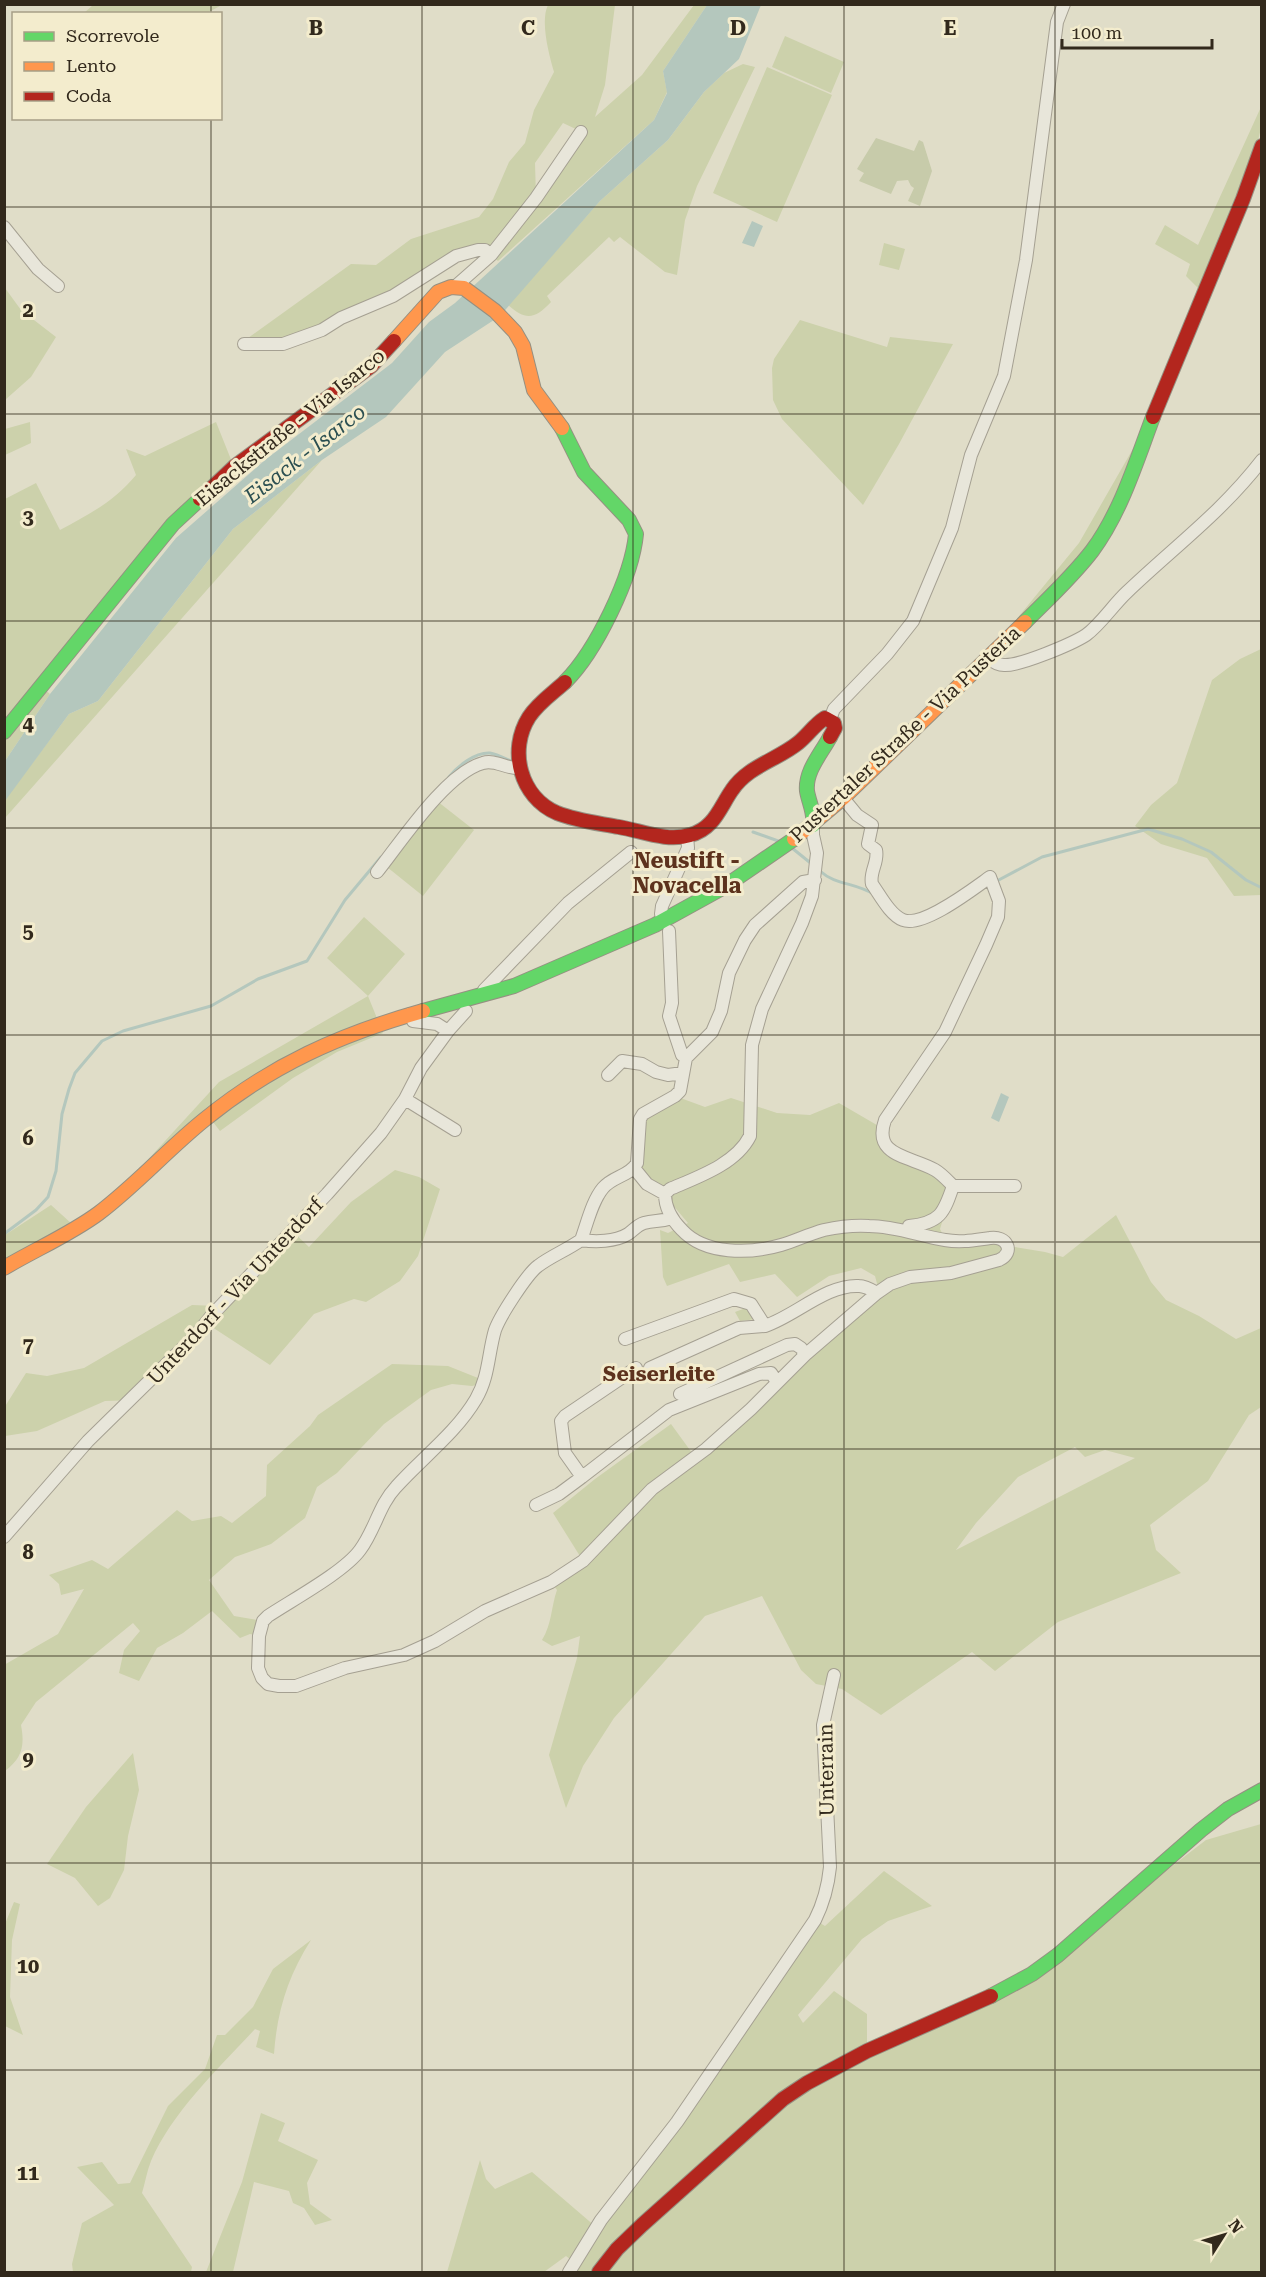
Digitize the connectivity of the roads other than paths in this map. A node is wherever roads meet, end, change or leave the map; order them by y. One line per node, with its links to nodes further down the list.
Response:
1 (1064, 4): 11 (street)
2 (581, 132): 5 (street, Eisackstraße - Via Isarco)
3 (1262, 146): 10 (street, Pustertaler Straße - Via Pusteria)
4 (4, 227): 6 (street)
5 (491, 255): 7 (street, Eisackstraße - Via Isarco); 8 (street)
6 (58, 286)
7 (460, 287): 12 (street, Eisackstraße - Via Isarco); 13 (street)
8 (244, 344)
9 (1262, 460): 10 (street)
10 (988, 658): 14 (street, Pustertaler Straße - Via Pusteria)
11 (830, 719): 15 (street); 17 (street)
12 (4, 732)
13 (519, 768): 16 (street); 18 (street)
14 (843, 798): 15 (street, Pustertaler Straße - Via Pusteria); 32 (street)
15 (813, 825): 19 (street); 24 (street, Pustertaler Straße - Via Pusteria)
16 (633, 830): 17 (street); 22 (street)
17 (687, 835): 20 (street)
18 (377, 872)
19 (816, 880): 26 (street); 34 (street)
20 (661, 914)
21 (669, 931): 26 (street)
22 (484, 990)
23 (466, 1011): 25 (street, Unterdorf - Via Unterdorf)
24 (410, 1014): 25 (street); 38 (street, Pustertaler Straße - Via Pusteria)
25 (448, 1031): 29 (street, Unterdorf - Via Unterdorf)
26 (686, 1058): 27 (street)
27 (683, 1073): 28 (street); 31 (street)
28 (608, 1076)
29 (405, 1099): 30 (street); 49 (street, Unterdorf - Via Unterdorf)
30 (455, 1130)
31 (634, 1168): 34 (street); 37 (street)
32 (953, 1186): 33 (street); 36 (street)
33 (1015, 1186)
34 (665, 1194): 35 (street)
35 (672, 1218): 36 (street); 37 (street)
36 (908, 1231): 39 (street)
37 (581, 1240): 45 (street)
38 (4, 1268)
39 (877, 1293): 40 (street); 42 (street)
40 (765, 1326): 41 (street); 44 (street)
41 (625, 1339)
42 (805, 1355): 45 (street); 46 (street)
43 (636, 1368): 47 (street)
44 (650, 1368)
45 (777, 1382): 47 (street)
46 (680, 1394)
47 (582, 1477): 48 (street)
48 (536, 1504)
49 (4, 1537)
50 (834, 1675): 52 (street, Unterrain)
51 (1262, 1790): 53 (street)
52 (569, 2272)
53 (599, 2272)

